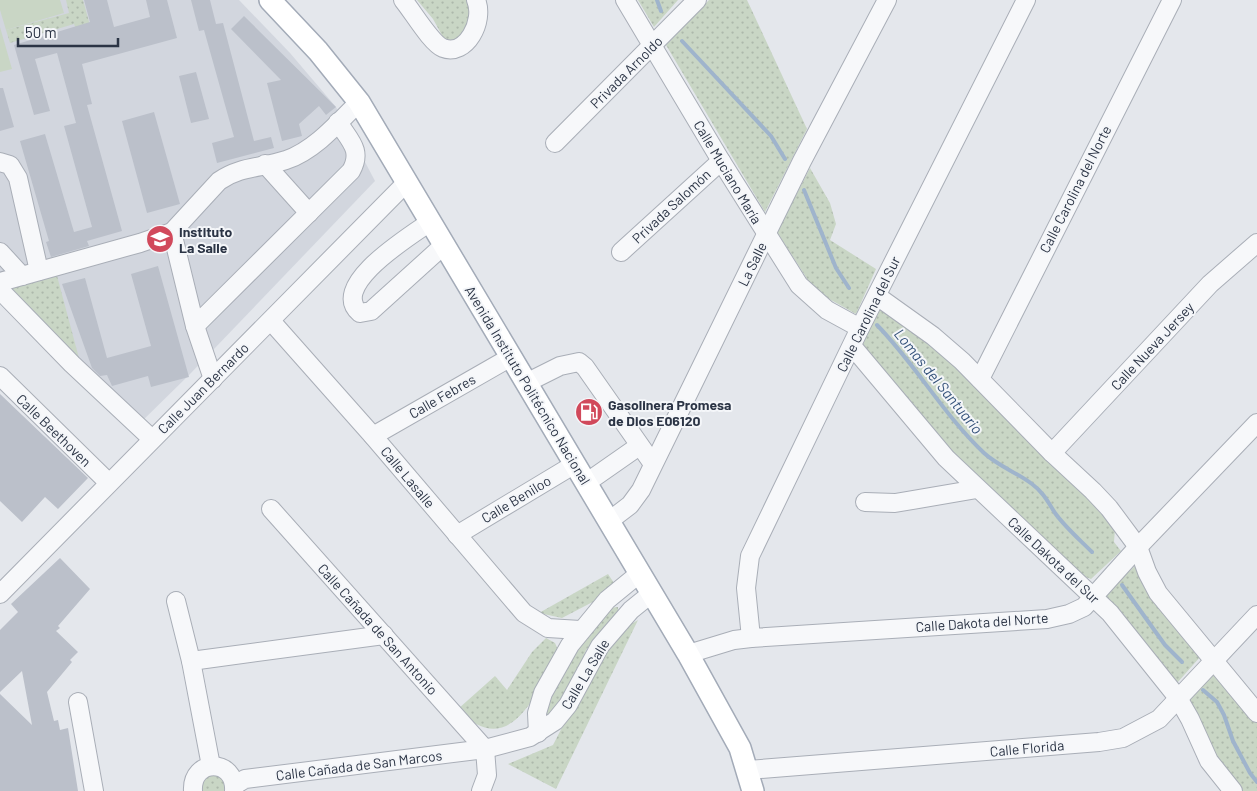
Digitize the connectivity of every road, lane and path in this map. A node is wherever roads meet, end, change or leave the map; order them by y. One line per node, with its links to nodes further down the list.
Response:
1 (270, 0): 10 (main road, Avenida Instituto Politécnico Nacional)
2 (403, 0): 3 (street)
3 (476, 0)
4 (625, 0): 9 (street, Calle Muciano María)
5 (697, 0): 9 (street, Privada Arnoldo)
6 (887, 0): 20 (street, La Salle)
7 (1026, 0): 29 (street, Calle Carolina del Sur)
8 (1172, 0): 37 (street, Calle Carolina del Norte)
9 (653, 46): 12 (street, Privada Arnoldo); 13 (street, Calle Muciano María)
10 (359, 102): 11 (street); 16 (main road, Avenida Instituto Politécnico Nacional)
11 (338, 122): 15 (street); 17 (street)
12 (555, 143)
13 (721, 160): 20 (street, Calle Muciano María); 24 (street, Privada Salomón)
14 (0, 162): 25 (street)
15 (265, 164): 17 (street); 19 (street)
16 (406, 183): 18 (main road, Avenida Instituto Politécnico Nacional); 30 (street, Calle Juan Bernardo)
17 (309, 213): 31 (street)
18 (430, 222): 22 (main road, Avenida Instituto Politécnico Nacional); 22 (street)
19 (172, 232): 25 (street); 31 (street)
20 (766, 235): 32 (street, Calle Muciano María); 45 (street, La Salle)
21 (1257, 243): 43 (street, Calle Nueva Jersey)
22 (444, 245): 34 (main road, Avenida Instituto Politécnico Nacional)
23 (0, 252): 26 (street)
24 (621, 252)
25 (40, 271): 26 (street)
26 (22, 276): 27 (street)
27 (0, 282)
28 (0, 290): 41 (street)
29 (877, 296): 32 (street, Calle Carolina del Sur); 37 (street)
30 (271, 321): 36 (street, Calle Juan Bernardo); 40 (street, Calle Lasalle)
31 (195, 326): 36 (street)
32 (860, 328): 33 (street, Calle Carolina del Sur)
33 (852, 346): 48 (street, Calle Dakota del Sur); 63 (street, Calle Carolina del Sur)
34 (511, 357): 38 (main road, Avenida Instituto Politécnico Nacional); 40 (street, Calle Febres)
35 (0, 376): 46 (street, Calle Beethoven)
36 (213, 379): 41 (street, Calle Juan Bernardo)
37 (980, 380): 43 (street)
38 (526, 383): 42 (street); 44 (main road, Avenida Instituto Politécnico Nacional)
39 (1257, 423): 53 (street, Calle Dakota del Norte)
40 (373, 436): 52 (street, Calle Lasalle)
41 (152, 438): 46 (street, Calle Juan Bernardo)
42 (639, 446): 45 (street); 47 (street)
43 (1052, 453): 53 (street)
44 (575, 464): 47 (main road, Avenida Instituto Politécnico Nacional); 52 (street, Calle Beniloo)
45 (653, 464): 51 (street, La Salle)
46 (109, 483): 56 (street, Calle Juan Bernardo)
47 (586, 483): 51 (main road, Avenida Instituto Politécnico Nacional)
48 (977, 490): 49 (street); 57 (street, Calle Dakota del Sur)
49 (865, 502)
50 (271, 509): 62 (street, Calle Cañada de San Antonio)
51 (609, 521): 54 (main road, Avenida Instituto Politécnico Nacional)
52 (457, 535): 60 (street, Calle Lasalle)
53 (1138, 547): 57 (street, Calle Dakota del Norte); 67 (street)
54 (640, 573): 55 (main road, Avenida Instituto Politécnico Nacional); 61 (street, Calle La Salle)
55 (652, 593): 64 (main road, Avenida Instituto Politécnico Nacional); 68 (street, Calle La Salle)
56 (0, 594)
57 (1094, 596): 63 (street, Calle Dakota del Norte); 69 (street, Calle Dakota del Sur)
58 (176, 601): 66 (street)
59 (1257, 615): 67 (street, Calle Florida)
60 (548, 628): 61 (street, Calle La Salle)
61 (580, 630): 65 (street, Calle La Salle)
62 (384, 635): 66 (street); 73 (street, Calle Cañada de San Antonio)
63 (751, 638): 64 (street, Calle Dakota del Norte)
64 (688, 654): 75 (main road, Avenida Instituto Politécnico Nacional)
65 (561, 660): 68 (street); 72 (street, Calle La Salle)
66 (191, 661): 74 (street)
67 (1212, 662): 69 (street, Calle Florida); 71 (street)
68 (584, 672): 72 (street, Calle La Salle)
69 (1178, 698): 75 (street, Calle Florida); 81 (street, Calle Dakota del Sur)
70 (78, 702): 77 (street)
71 (1257, 713)
72 (538, 733): 73 (street, Calle La Salle)
73 (485, 749): 76 (street, Calle Cañada de San Marcos); 79 (street)
74 (211, 766): 76 (street); 78 (street)
75 (748, 770): 80 (main road, Avenida Instituto Politécnico Nacional)
76 (234, 788)
77 (94, 791)
78 (193, 791)
79 (481, 791)
80 (753, 791)
81 (1233, 791)

